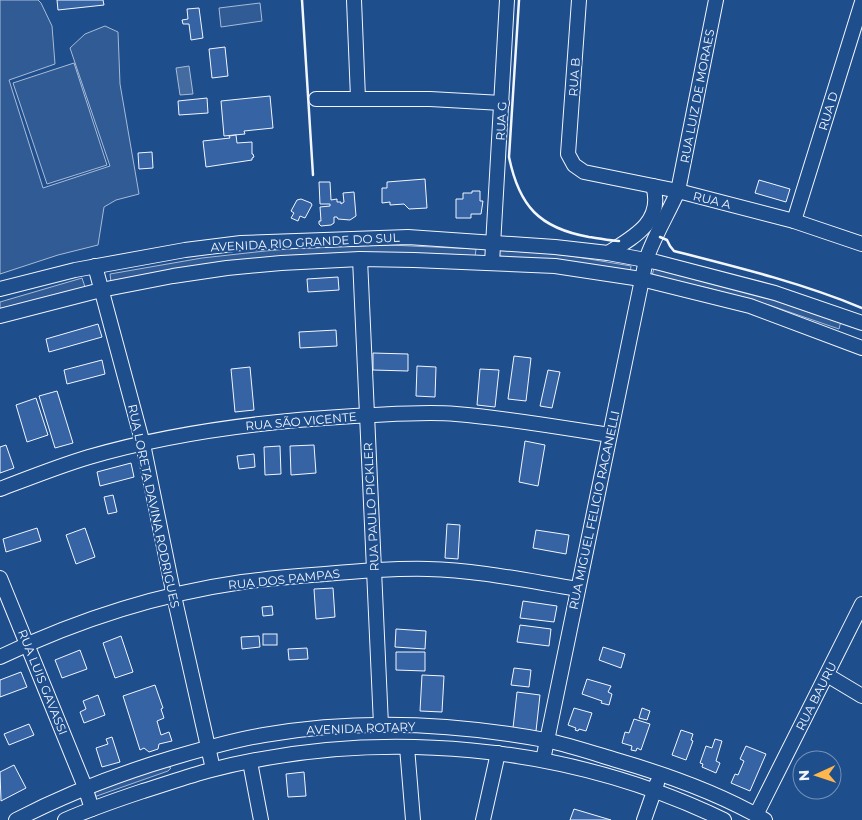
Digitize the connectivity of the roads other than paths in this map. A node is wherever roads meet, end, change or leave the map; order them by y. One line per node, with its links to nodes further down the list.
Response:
1 (354, 0): 6 (street)
2 (507, 0): 8 (street, RUA G)
3 (580, 0): 9 (street, RUA B)
4 (716, 0): 11 (street, RUA LUIZ DE MORAES)
5 (862, 2): 12 (street, RUA D)
6 (358, 98): 7 (street); 8 (street)
7 (316, 99)
8 (502, 103): 14 (street, RUA G)
9 (568, 154): 10 (street, RUA A)
10 (653, 186): 11 (street, RUA A); 13 (street)
11 (678, 191): 12 (street, RUA A); 15 (street, RUA LUIZ DE MORAES)
12 (794, 221): 16 (street, RUA A)
13 (635, 236): 15 (street); 17 (street)
14 (494, 242): 17 (street, AVENIDA RIO GRANDE DO SUL); 20 (street); 21 (street, AVENIDA RIO GRANDE DO SUL)
15 (652, 242): 19 (street, RUA MIGUEL FELICIO RACANELLI)
16 (862, 244)
17 (608, 253): 19 (street, AVENIDA RIO GRANDE DO SUL)
18 (360, 259): 20 (street, AVENIDA RIO GRANDE DO SUL); 24 (street, AVENIDA RIO GRANDE DO SUL); 28 (street, RUA PAULO PICKLER)
19 (646, 260): 22 (street, RUA MIGUEL FELICIO RACANELLI); 26 (street, AVENIDA RIO GRANDE DO SUL)
20 (492, 263): 22 (street, AVENIDA RIO GRANDE DO SUL)
21 (95, 266): 23 (street, AVENIDA RIO GRANDE DO SUL); 24 (street, RUA LORETA DAVINA RODRIGUES)
22 (641, 279): 27 (street, AVENIDA RIO GRANDE DO SUL); 29 (street, RUA MIGUEL FELICIO RACANELLI)
23 (0, 290)
24 (101, 290): 25 (street, AVENIDA RIO GRANDE DO SUL); 30 (street, RUA LORETA DAVINA RODRIGUES)
25 (0, 316)
26 (860, 322): 27 (street)
27 (856, 345)
28 (366, 416): 29 (street, RUA SÃO VICENTE); 30 (street, RUA SÃO VICENTE); 32 (street, RUA PAULO PICKLER)
29 (609, 435): 34 (street, RUA MIGUEL FELICIO RACANELLI)
30 (143, 444): 31 (street, RUA SÃO VICENTE); 35 (street, RUA LORETA DAVINA RODRIGUES)
31 (0, 489)
32 (374, 570): 34 (street, RUA DOS PAMPAS); 35 (street, RUA DOS PAMPAS); 41 (street, RUA PAULO PICKLER)
33 (0, 578): 37 (street, RUA LUIS GAVASSI)
34 (578, 589): 42 (street, RUA MIGUEL FELICIO RACANELLI)
35 (174, 596): 37 (street, RUA DOS PAMPAS); 43 (street, RUA LORETA DAVINA RODRIGUES)
36 (862, 604): 39 (street, RUA BAURU)
37 (27, 644): 38 (street, RUA DOS PAMPAS); 52 (street, RUA LUIS GAVASSI)
38 (0, 657)
39 (826, 675): 40 (street); 55 (street, RUA BAURU)
40 (862, 696)
41 (381, 725): 42 (street, AVENIDA ROTARY); 43 (street, AVENIDA ROTARY)
42 (547, 740): 47 (street, RUA MIGUEL FELICIO RACANELLI); 50 (street, AVENIDA ROTARY)
43 (208, 747): 46 (street, AVENIDA ROTARY); 49 (street, RUA LORETA DAVINA RODRIGUES)
44 (407, 747): 45 (street, AVENIDA ROTARY); 48 (street, AVENIDA ROTARY); 59 (street)
45 (498, 753): 47 (street, AVENIDA ROTARY); 60 (street)
46 (173, 758): 51 (street); 52 (street, AVENIDA ROTARY)
47 (543, 760): 53 (street, AVENIDA ROTARY)
48 (250, 762): 49 (street, AVENIDA ROTARY); 58 (street)
49 (213, 769): 51 (street, AVENIDA ROTARY)
50 (661, 773): 53 (street); 55 (street, AVENIDA ROTARY)
51 (180, 778): 54 (street, AVENIDA ROTARY)
52 (85, 787): 54 (street, RUA LUIS GAVASSI); 56 (street, AVENIDA ROTARY)
53 (654, 791): 61 (street); 62 (street, AVENIDA ROTARY)
54 (92, 809): 57 (street, AVENIDA ROTARY)
55 (761, 817)
56 (16, 820)
57 (65, 820)
58 (261, 820)
59 (413, 820)
60 (483, 820)
61 (644, 820)
62 (724, 820)

